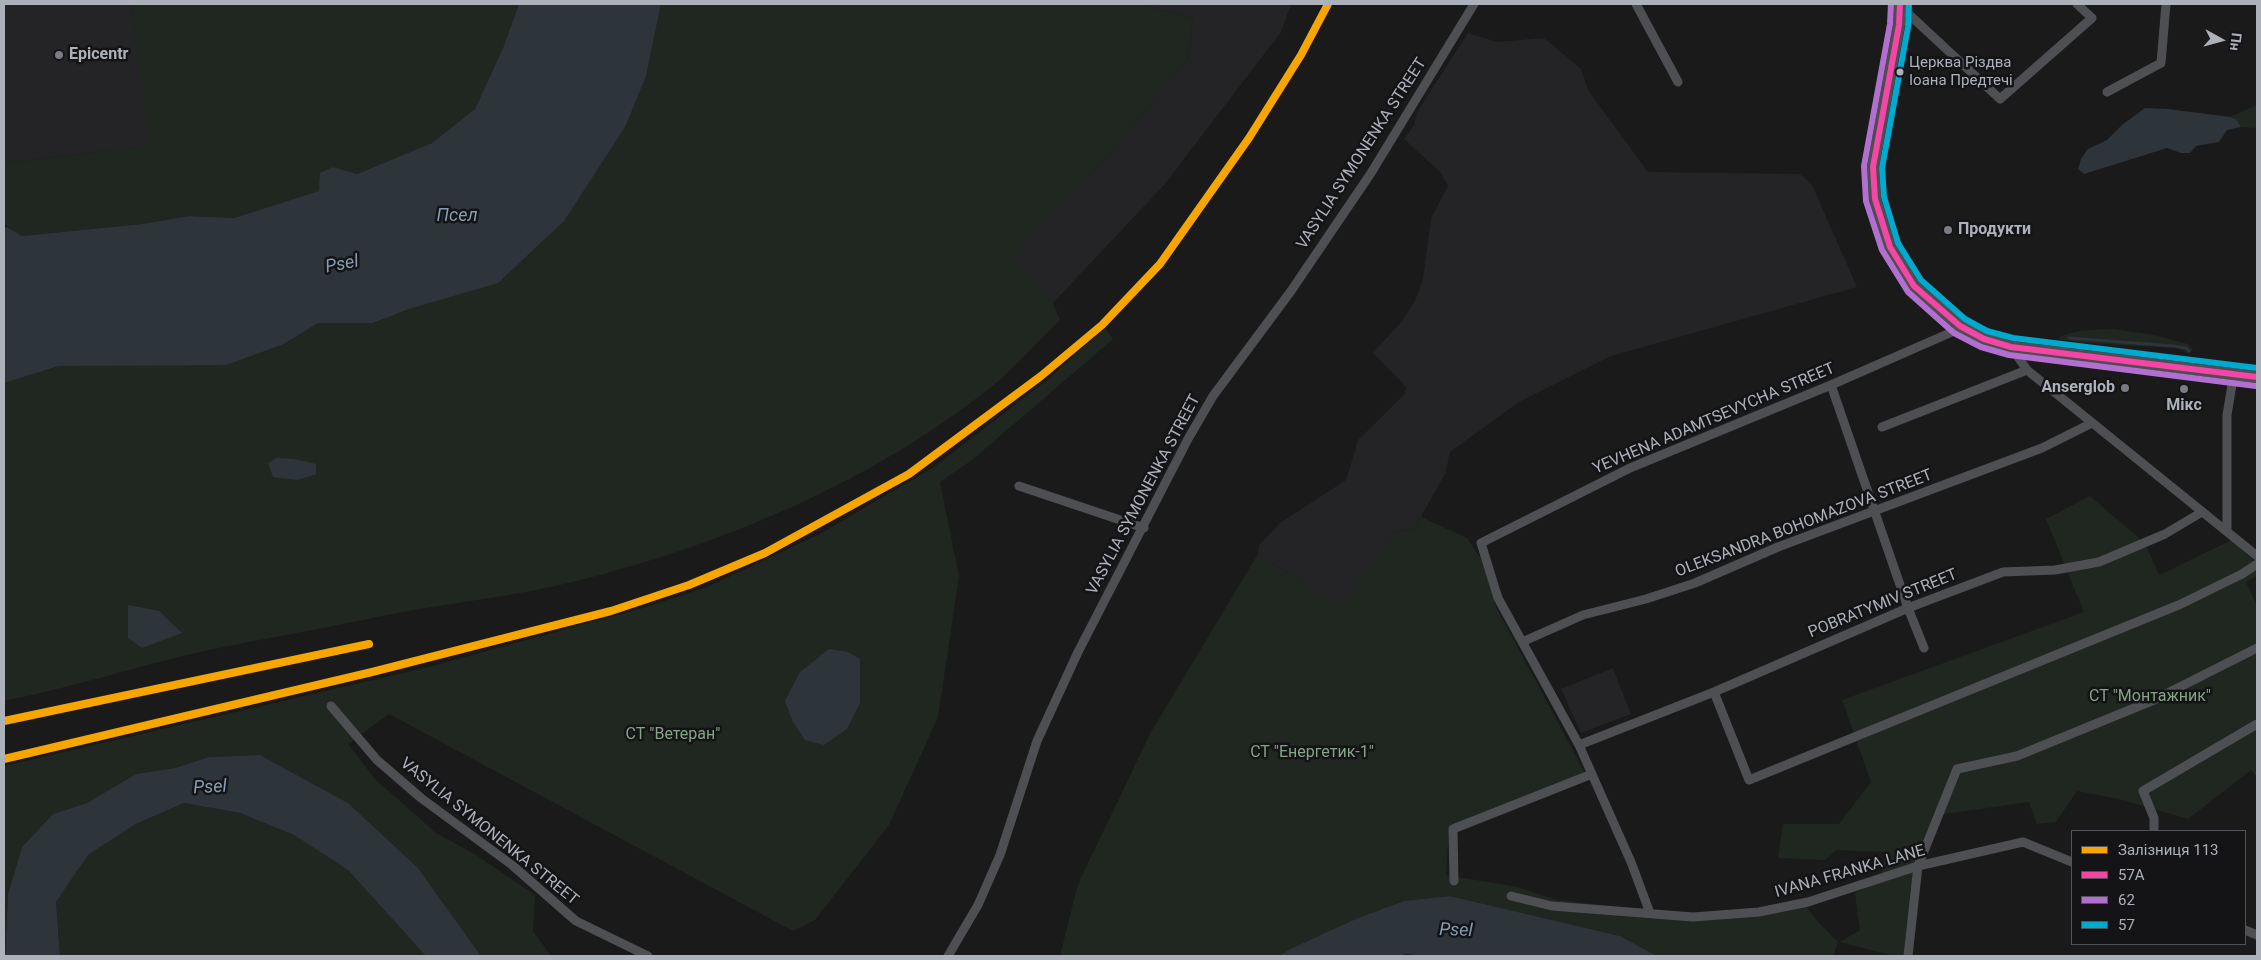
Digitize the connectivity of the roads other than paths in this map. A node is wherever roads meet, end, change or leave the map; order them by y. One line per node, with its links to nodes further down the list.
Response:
1 (1474, 4): 19 (street, VASYLIA SYMONENKA STREET)
2 (1636, 4): 6 (street)
3 (2077, 4): 5 (street)
4 (2166, 4): 7 (street)
5 (1900, 5): 8 (main road)
6 (1678, 82)
7 (2107, 92)
8 (1960, 326): 9 (main road); 13 (street, YEVHENA ADAMTSEVYCHA STREET)
9 (2011, 347): 10 (street); 11 (main road)
10 (2027, 370): 14 (street); 15 (street)
11 (2234, 373): 12 (main road); 20 (street)
12 (2257, 377)
13 (1831, 385): 17 (street); 24 (street, YEVHENA ADAMTSEVYCHA STREET)
14 (2092, 423): 17 (street, OLEKSANDRA BOHOMAZOVA STREET); 18 (street)
15 (1882, 426)
16 (1018, 486): 19 (street)
17 (1874, 511): 23 (street); 24 (street, OLEKSANDRA BOHOMAZOVA STREET)
18 (2202, 512): 20 (street); 23 (street, POBRATYMIV STREET)
19 (1144, 528): 39 (street, VASYLIA SYMONENKA STREET)
20 (2227, 532): 21 (street)
21 (2257, 556)
22 (2257, 564): 27 (street)
23 (1908, 608): 25 (street); 27 (street, POBRATYMIV STREET)
24 (1522, 642): 30 (street)
25 (1924, 648)
26 (2257, 648): 34 (street)
27 (1714, 692): 30 (street, POBRATYMIV STREET)
28 (331, 706): 38 (street, VASYLIA SYMONENKA STREET)
29 (2257, 724): 32 (street)
30 (1579, 745): 31 (street)
31 (1592, 774): 35 (street); 37 (street)
32 (2154, 830)
33 (2071, 862): 34 (street, IVANA FRANKA LANE)
34 (1918, 866): 37 (street, IVANA FRANKA LANE); 40 (street)
35 (1454, 881)
36 (1511, 896): 37 (street, IVANA FRANKA LANE)
37 (1650, 913)
38 (648, 956)
39 (948, 956)
40 (1908, 956)

